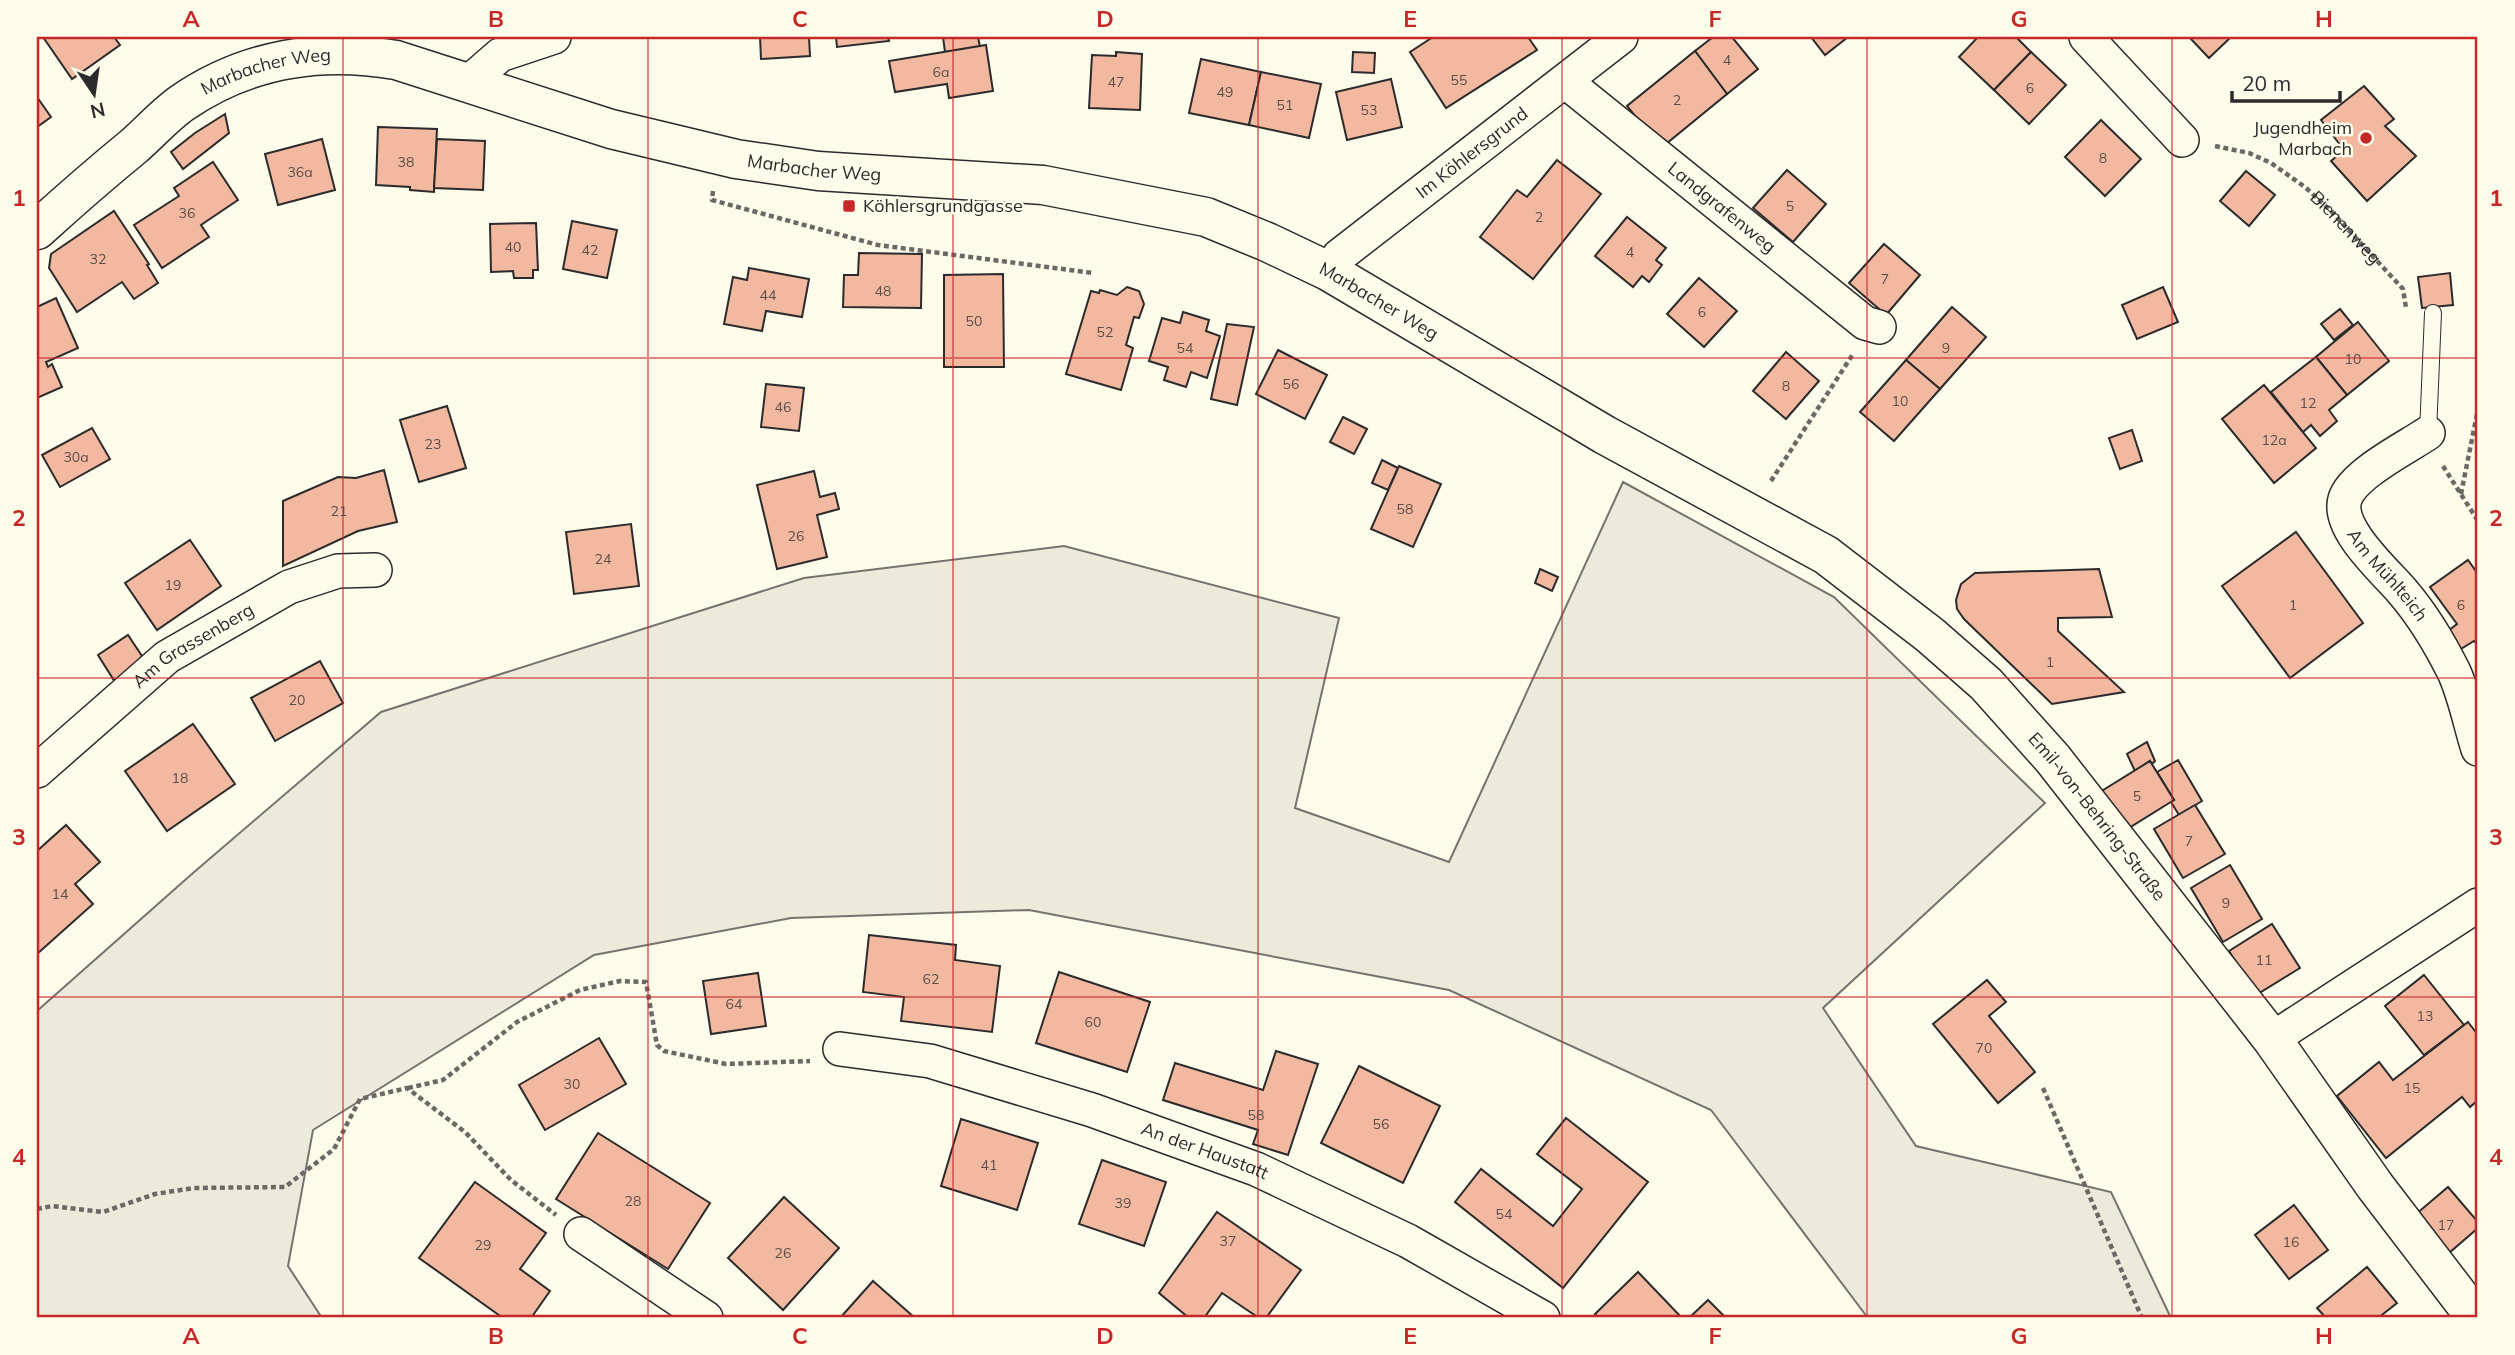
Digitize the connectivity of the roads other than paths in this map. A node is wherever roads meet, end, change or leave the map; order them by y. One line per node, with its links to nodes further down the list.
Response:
1 (554, 37): 4 (street)
2 (1621, 37): 5 (street, Im Köhlersgrund)
3 (2085, 37): 6 (street)
4 (469, 82): 7 (main road, Marbacher Weg); 8 (main road, Marbacher Weg)
5 (1566, 82): 8 (street, Im Köhlersgrund); 10 (street, Landgrafenweg)
6 (2182, 140)
7 (37, 230)
8 (1328, 271): 12 (main road, Marbacher Weg)
9 (2433, 313): 11 (lane)
10 (1868, 337)
11 (2428, 433): 14 (street, Am Mühlteich)
12 (1605, 435): 17 (main road, Emil-von-Behring-Straße)
13 (375, 570): 15 (street, Am Grassenberg)
14 (2478, 749)
15 (37, 771)
16 (2478, 905): 17 (street)
17 (2272, 1039): 22 (main road, Emil-von-Behring-Straße)
18 (840, 1049): 21 (street, An der Haustatt)
19 (580, 1234): 20 (street)
20 (706, 1318)
21 (1543, 1318)
22 (2476, 1318)

